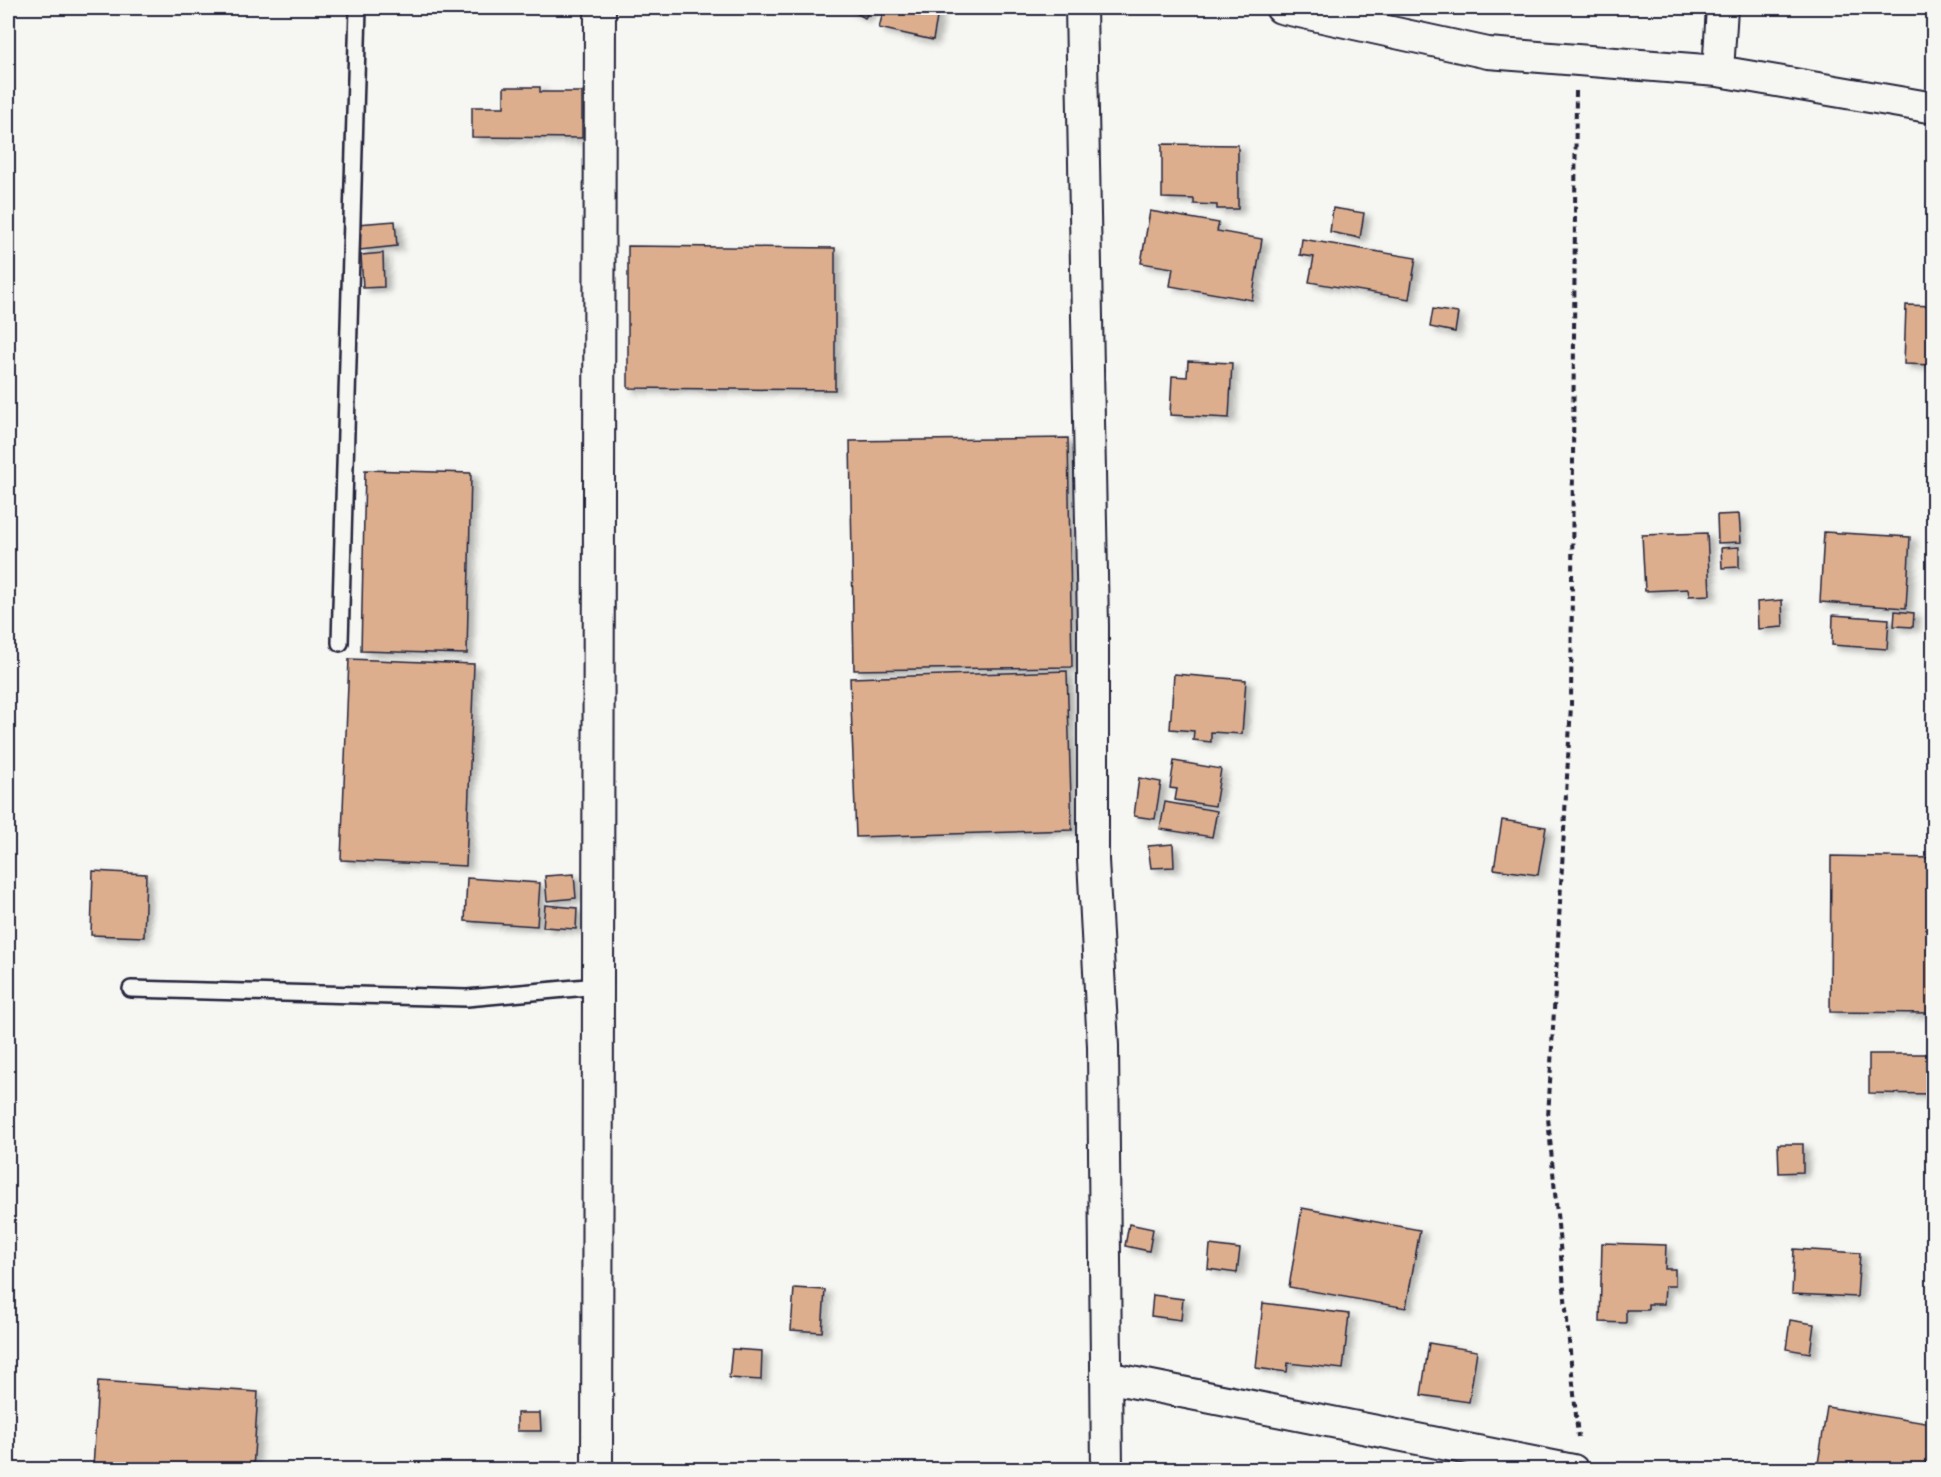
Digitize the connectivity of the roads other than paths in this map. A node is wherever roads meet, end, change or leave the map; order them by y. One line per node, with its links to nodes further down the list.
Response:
1 (358, 8): 8 (lane)
2 (600, 8): 9 (street)
3 (1081, 8): 11 (street)
4 (1281, 8): 6 (street)
5 (1722, 8): 6 (street)
6 (1718, 71): 7 (street)
7 (1934, 108)
8 (340, 643)
9 (598, 986): 10 (lane); 14 (street)
10 (131, 989)
11 (1106, 1377): 13 (street); 15 (street)
12 (1576, 1458): 13 (street)
13 (1488, 1462)
14 (597, 1470)
15 (1107, 1470)

